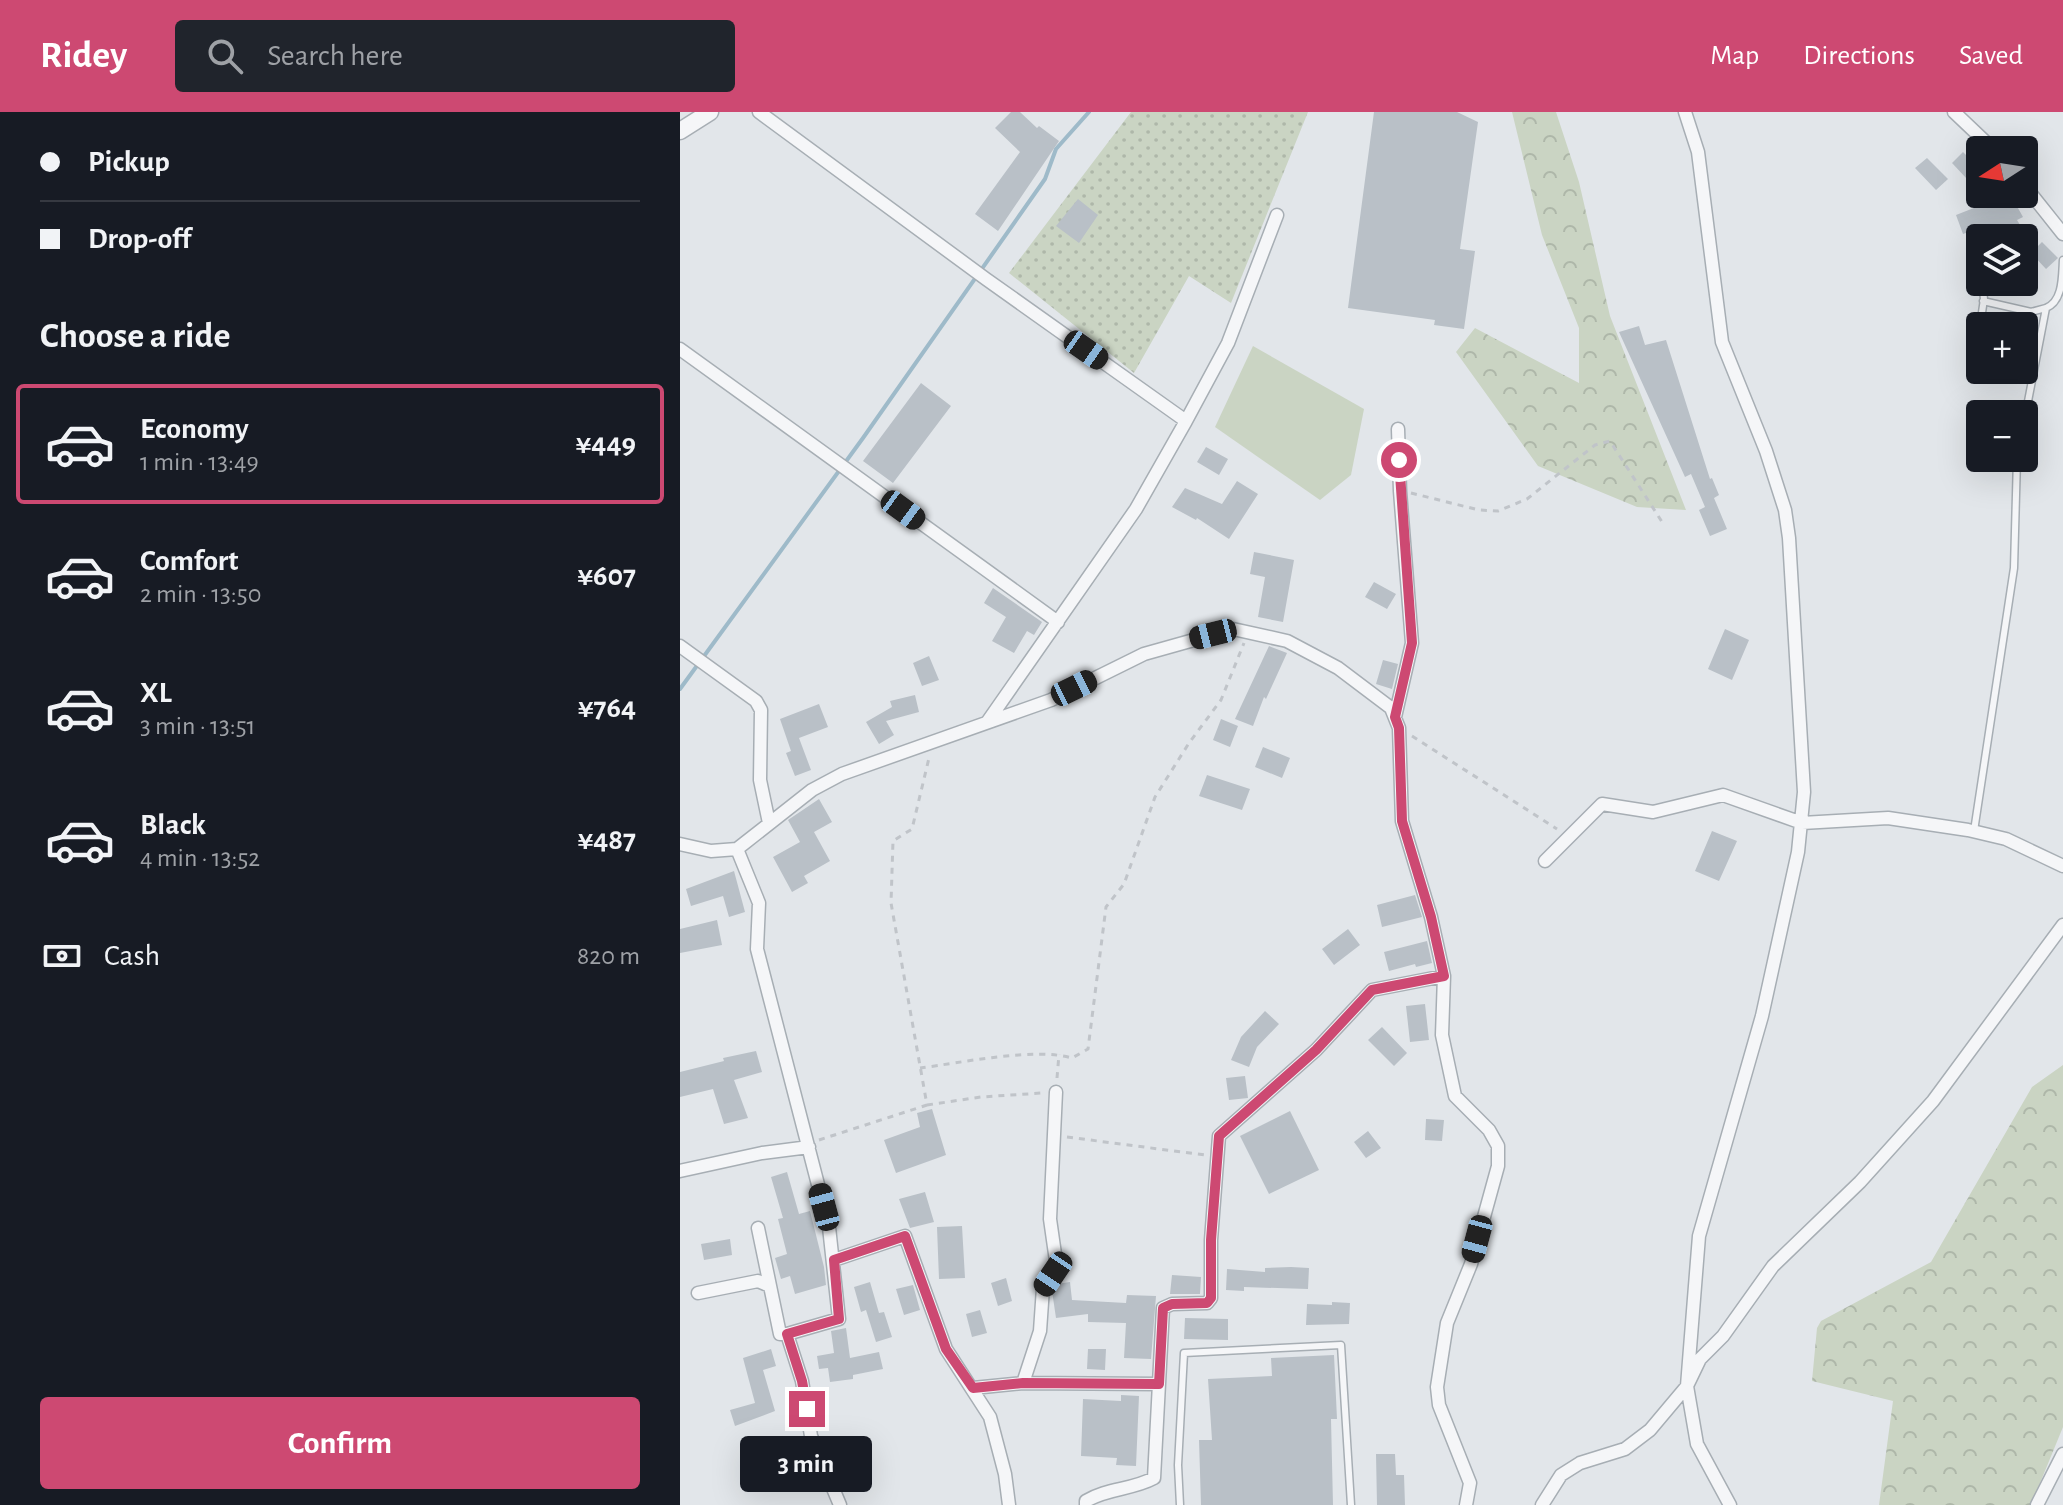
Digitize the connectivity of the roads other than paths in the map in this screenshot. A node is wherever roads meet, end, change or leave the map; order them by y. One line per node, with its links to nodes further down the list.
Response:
1 (710, 112): 5 (street)
2 (759, 112): 17 (street)
3 (1685, 112): 25 (street)
4 (1954, 112): 6 (street)
5 (680, 131)
6 (1979, 136)
7 (2038, 203): 9 (street)
8 (1277, 215): 17 (street)
9 (2063, 234)
10 (2063, 260): 13 (lane)
11 (1983, 296): 12 (lane)
12 (1983, 301): 13 (lane); 14 (lane)
13 (2046, 308): 16 (lane)
14 (1982, 312)
15 (680, 349): 20 (street)
16 (2028, 400)
17 (1186, 421): 20 (street)
18 (1398, 429): 23 (street)
19 (2017, 472): 26 (lane)
20 (1058, 622): 22 (street)
21 (680, 646): 24 (street)
22 (988, 721): 23 (street); 24 (street)
23 (1397, 722): 32 (street)
24 (769, 823): 28 (street)
25 (1802, 823): 26 (street); 29 (street); 43 (street)
26 (1974, 831): 30 (street)
27 (680, 844): 28 (street)
28 (737, 849): 34 (street)
29 (1545, 861)
30 (2063, 866)
31 (2063, 925): 43 (street)
32 (1444, 976): 42 (street); 51 (street)
33 (1056, 1092): 41 (street)
34 (808, 1145): 35 (street); 37 (street)
35 (680, 1171)
36 (758, 1228): 38 (street)
37 (834, 1260): 40 (street); 44 (street)
38 (770, 1286): 39 (street); 40 (street)
39 (698, 1293)
40 (787, 1334): 46 (street)
41 (1023, 1383): 42 (street); 44 (street)
42 (1159, 1384): 48 (street)
43 (1687, 1386): 52 (street); 53 (street)
44 (973, 1388): 47 (street)
45 (2063, 1454): 54 (street)
46 (840, 1505)
47 (1009, 1505)
48 (1086, 1505)
49 (1180, 1505): 50 (lane)
50 (1351, 1505)
51 (1466, 1505)
52 (1542, 1505)
53 (1730, 1505)
54 (2037, 1505)

